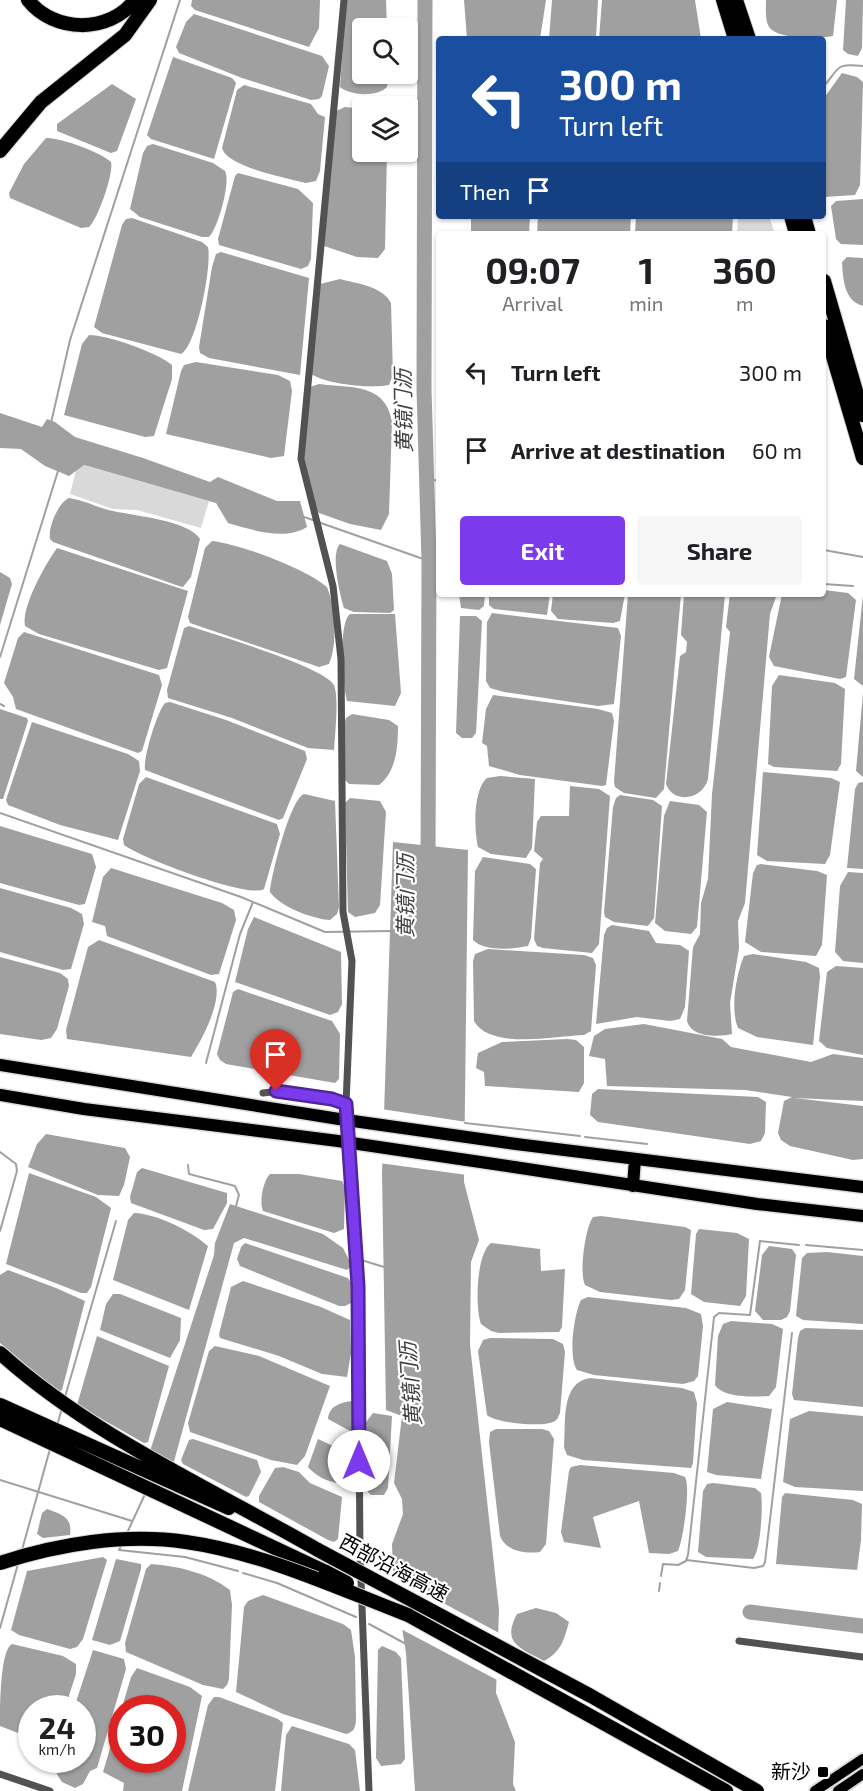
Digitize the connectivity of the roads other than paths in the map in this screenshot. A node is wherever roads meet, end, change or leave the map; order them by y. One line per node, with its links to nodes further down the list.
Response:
1 (28, 0): 2 (highway)
2 (135, 0)
3 (150, 0): 9 (highway)
4 (344, 0): 17 (street)
5 (723, 0): 7 (highway)
6 (736, 0): 8 (highway)
7 (734, 36)
8 (748, 36)
9 (0, 151)
10 (826, 288): 12 (highway)
11 (826, 333): 13 (highway)
12 (863, 415)
13 (863, 458)
14 (0, 1065): 18 (highway, bridge)
15 (263, 1094): 17 (street)
16 (0, 1095): 19 (highway, bridge)
17 (346, 1104): 34 (street)
18 (635, 1159): 19 (highway); 20 (highway)
19 (633, 1186): 21 (highway)
20 (863, 1187)
21 (863, 1216)
22 (0, 1353): 25 (highway)
23 (0, 1405): 25 (highway, 西部沿海高速)
24 (0, 1419): 27 (highway, 西部沿海高速, bridge)
25 (318, 1550): 36 (highway, 西部沿海高速, bridge)
26 (0, 1563): 27 (highway, bridge)
27 (408, 1615): 35 (highway, 西部沿海高速)
28 (739, 1641): 29 (street)
29 (863, 1657)
30 (863, 1758): 37 (main road)
31 (0, 1774): 33 (street)
32 (863, 1774): 38 (main road)
33 (50, 1791)
34 (369, 1791)
35 (726, 1791)
36 (757, 1791)
37 (815, 1791)
38 (838, 1791)

